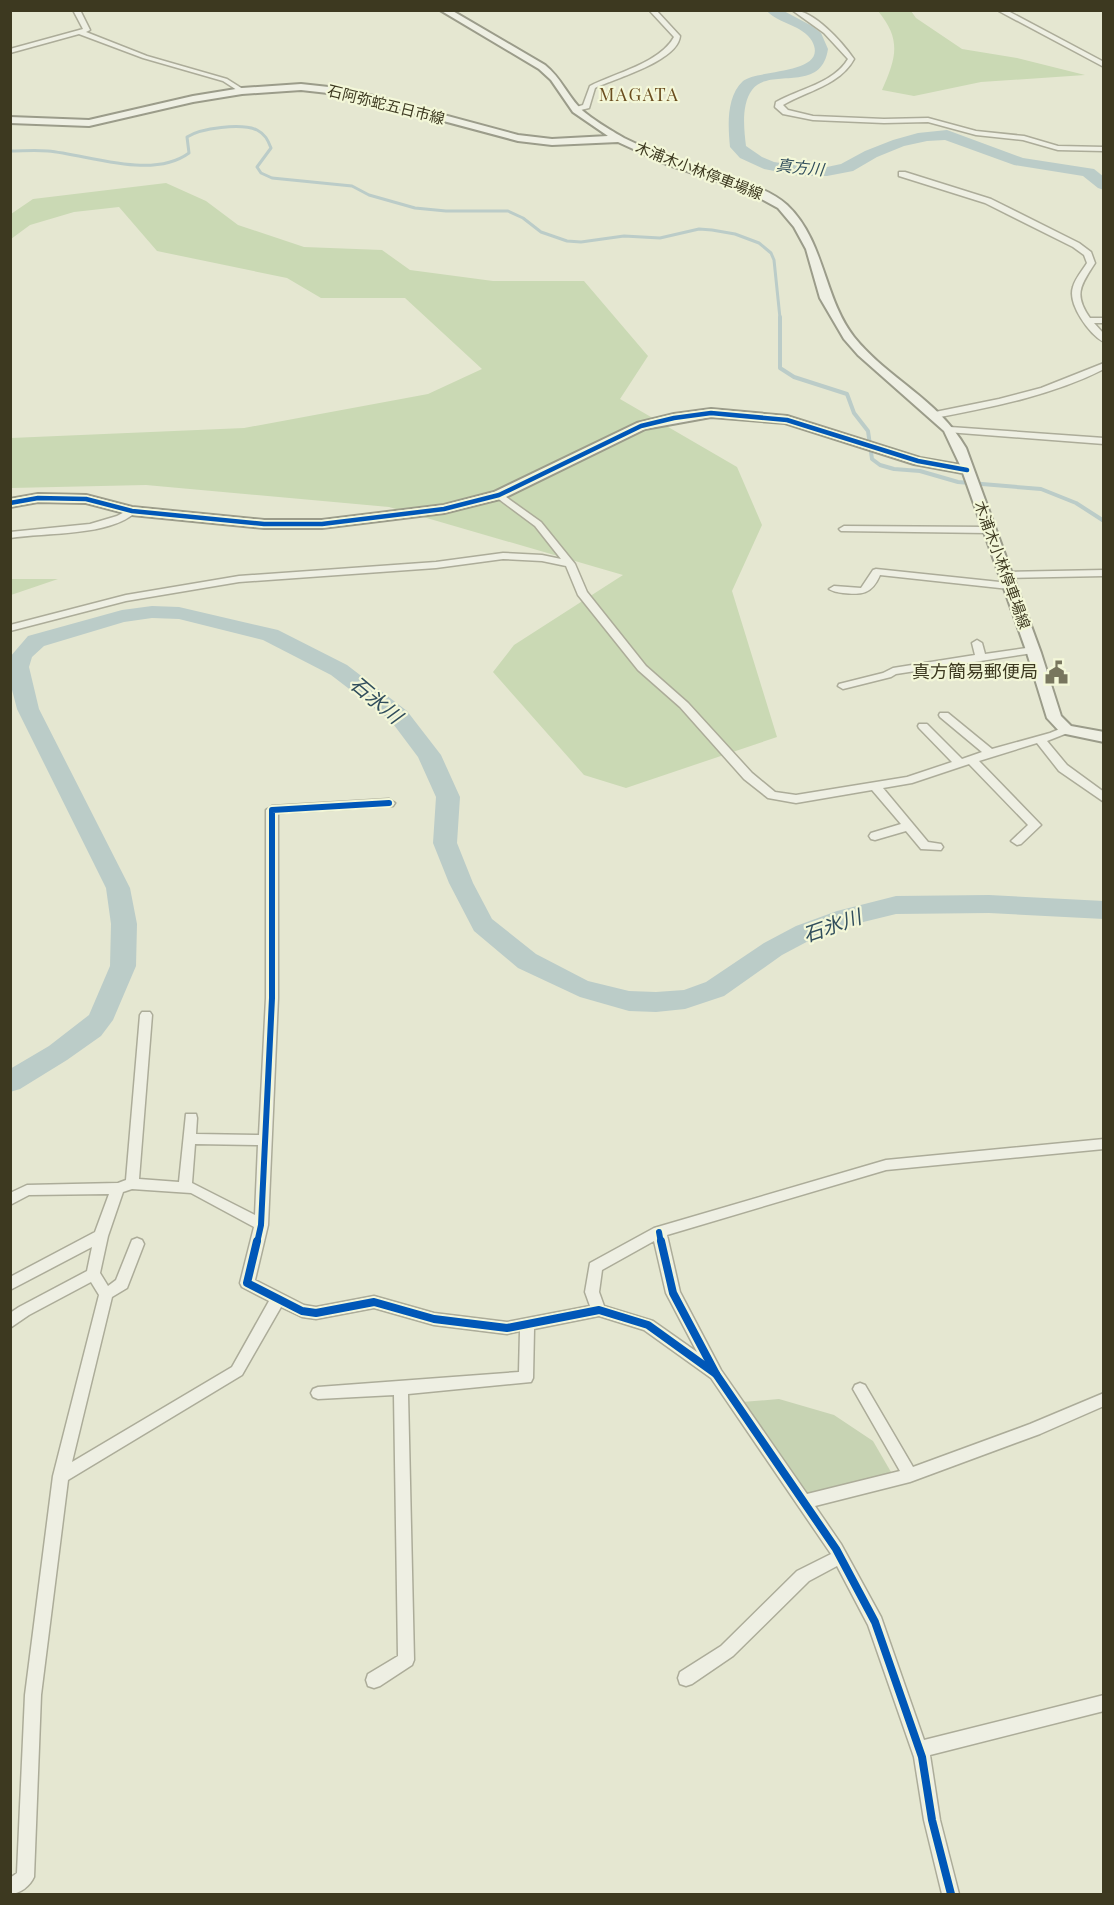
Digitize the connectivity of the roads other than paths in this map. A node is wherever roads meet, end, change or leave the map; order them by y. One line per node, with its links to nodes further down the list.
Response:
1 (76, 10): 6 (street)
2 (444, 10): 10 (main road, 木浦木小林停車場線)
3 (652, 10): 10 (street)
4 (795, 10): 13 (street)
5 (1000, 10): 8 (street)
6 (81, 33): 7 (street); 9 (street)
7 (10, 51)
8 (1104, 64)
9 (242, 91): 11 (main road, 石阿弥蛇五日市線); 12 (main road, 石阿弥蛇五日市線)
10 (576, 110): 12 (main road, 木浦木小林停車場線)
11 (10, 120)
12 (619, 139): 19 (main road, 木浦木小林停車場線)
13 (1104, 149)
14 (902, 174): 15 (street)
15 (1088, 320): 16 (street); 17 (street)
16 (1104, 321)
17 (1104, 340)
18 (1104, 365): 19 (street)
19 (935, 415): 20 (main road, 木浦木小林停車場線)
20 (950, 430): 21 (street); 22 (main road, 木浦木小林停車場線)
21 (1104, 441)
22 (967, 470): 23 (main road); 27 (main road, 木浦木小林停車場線)
23 (499, 495): 25 (main road); 29 (street)
24 (10, 503): 25 (main road)
25 (132, 511): 28 (street)
26 (844, 529): 27 (street)
27 (988, 530): 31 (main road, 木浦木小林停車場線)
28 (10, 535)
29 (570, 564): 33 (street); 45 (street)
30 (1104, 573): 31 (street)
31 (1007, 580): 32 (street); 35 (main road, 木浦木小林停車場線)
32 (834, 589)
33 (10, 628)
34 (977, 644): 36 (street)
35 (1033, 650): 36 (street); 40 (main road, 木浦木小林停車場線)
36 (981, 658): 37 (street)
37 (843, 686)
38 (944, 715): 43 (street)
39 (923, 726): 44 (street)
40 (1066, 730): 41 (main road); 42 (street)
41 (1104, 736)
42 (1039, 739): 43 (street); 46 (street)
43 (990, 753): 44 (street)
44 (965, 761): 45 (street); 50 (street)
45 (875, 786): 48 (street)
46 (1104, 798)
47 (389, 803): 55 (street)
48 (909, 826): 49 (street); 51 (street)
49 (875, 836)
50 (1017, 841)
51 (937, 847)
52 (146, 1015): 57 (street)
53 (192, 1118): 54 (street)
54 (190, 1139): 55 (street); 58 (street)
55 (266, 1140): 61 (street)
56 (1104, 1144): 62 (street)
57 (132, 1184): 58 (street); 59 (street)
58 (185, 1187): 61 (street)
59 (118, 1188): 60 (street); 63 (street)
60 (10, 1200)
61 (261, 1225): 68 (street)
62 (659, 1232): 69 (street); 72 (street)
63 (101, 1236): 65 (street); 66 (street)
64 (137, 1244): 67 (street)
65 (93, 1274): 67 (street); 70 (street)
66 (10, 1284)
67 (106, 1294): 78 (street)
68 (278, 1299): 71 (street); 78 (street)
69 (599, 1310): 71 (street); 72 (street)
70 (10, 1322)
71 (527, 1324): 73 (street)
72 (717, 1374): 79 (street)
73 (401, 1388): 75 (street); 82 (street)
74 (860, 1389): 77 (street)
75 (318, 1394)
76 (1104, 1399): 77 (street)
77 (910, 1475): 79 (street)
78 (62, 1476): 85 (street)
79 (803, 1502): 80 (street)
80 (840, 1557): 81 (street); 84 (street)
81 (686, 1678)
82 (374, 1680)
83 (1104, 1703): 84 (street)
84 (919, 1750): 86 (street)
85 (10, 1889)
86 (951, 1894)

